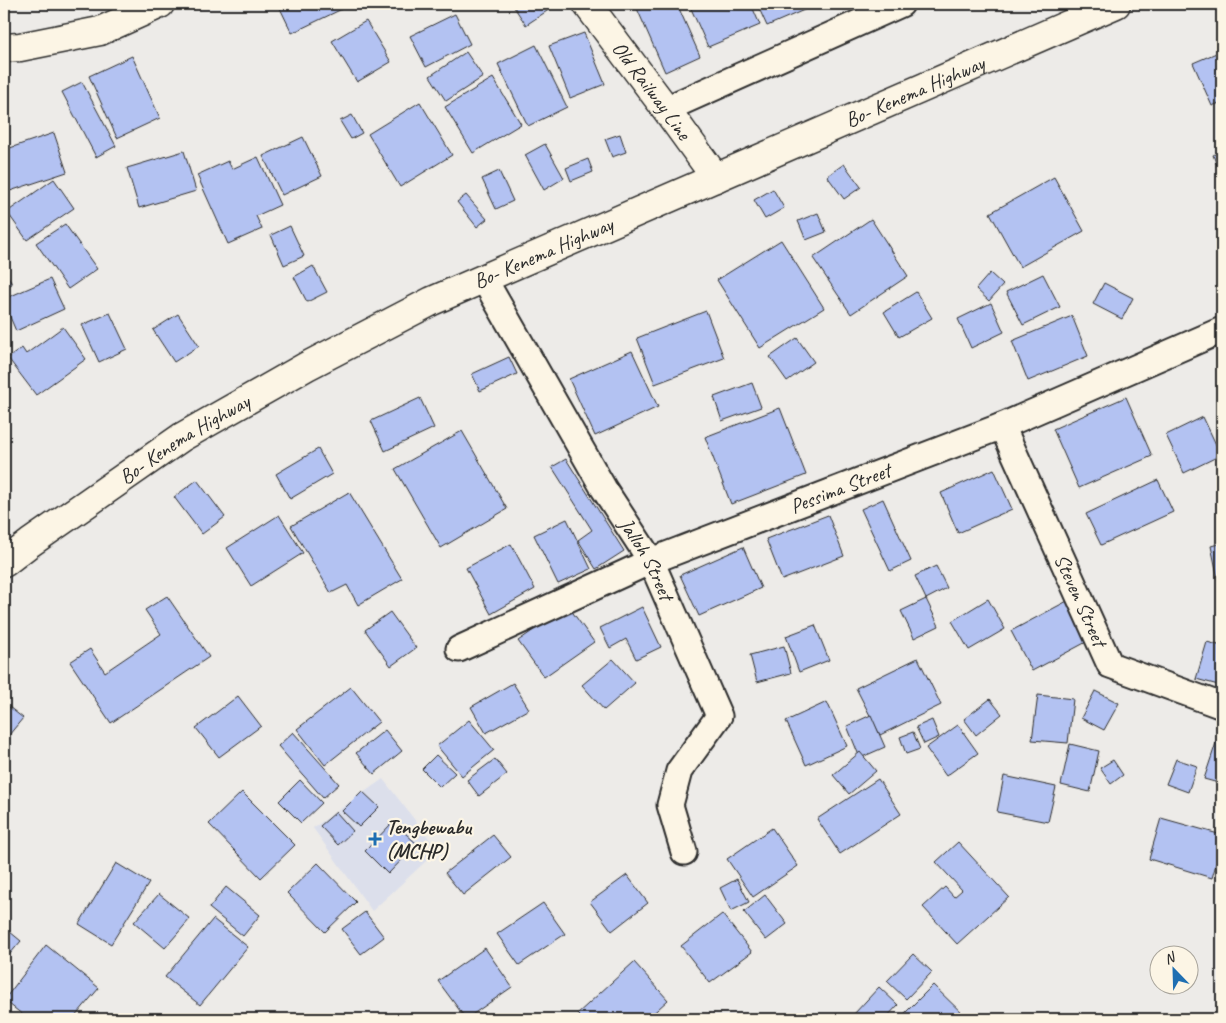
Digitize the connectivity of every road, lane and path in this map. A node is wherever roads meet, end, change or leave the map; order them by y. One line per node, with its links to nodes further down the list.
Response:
1 (160, 4): 5 (main road)
2 (587, 4): 6 (main road, Old Railway Line)
3 (901, 4): 6 (street)
4 (1116, 4): 7 (main road, Bo- Kenema Highway)
5 (4, 48)
6 (666, 109): 7 (main road, Old Railway Line)
7 (716, 178): 8 (main road, Bo- Kenema Highway)
8 (484, 278): 11 (street, Jalloh Street); 12 (main road, Bo- Kenema Highway)
9 (1222, 330): 10 (street, Pessima Street)
10 (1002, 426): 11 (street, Pessima Street); 14 (street, Steven Street)
11 (651, 561): 13 (street, Pessima Street); 15 (street, Jalloh Street)
12 (4, 563)
13 (459, 649)
14 (1222, 706)
15 (684, 852)

